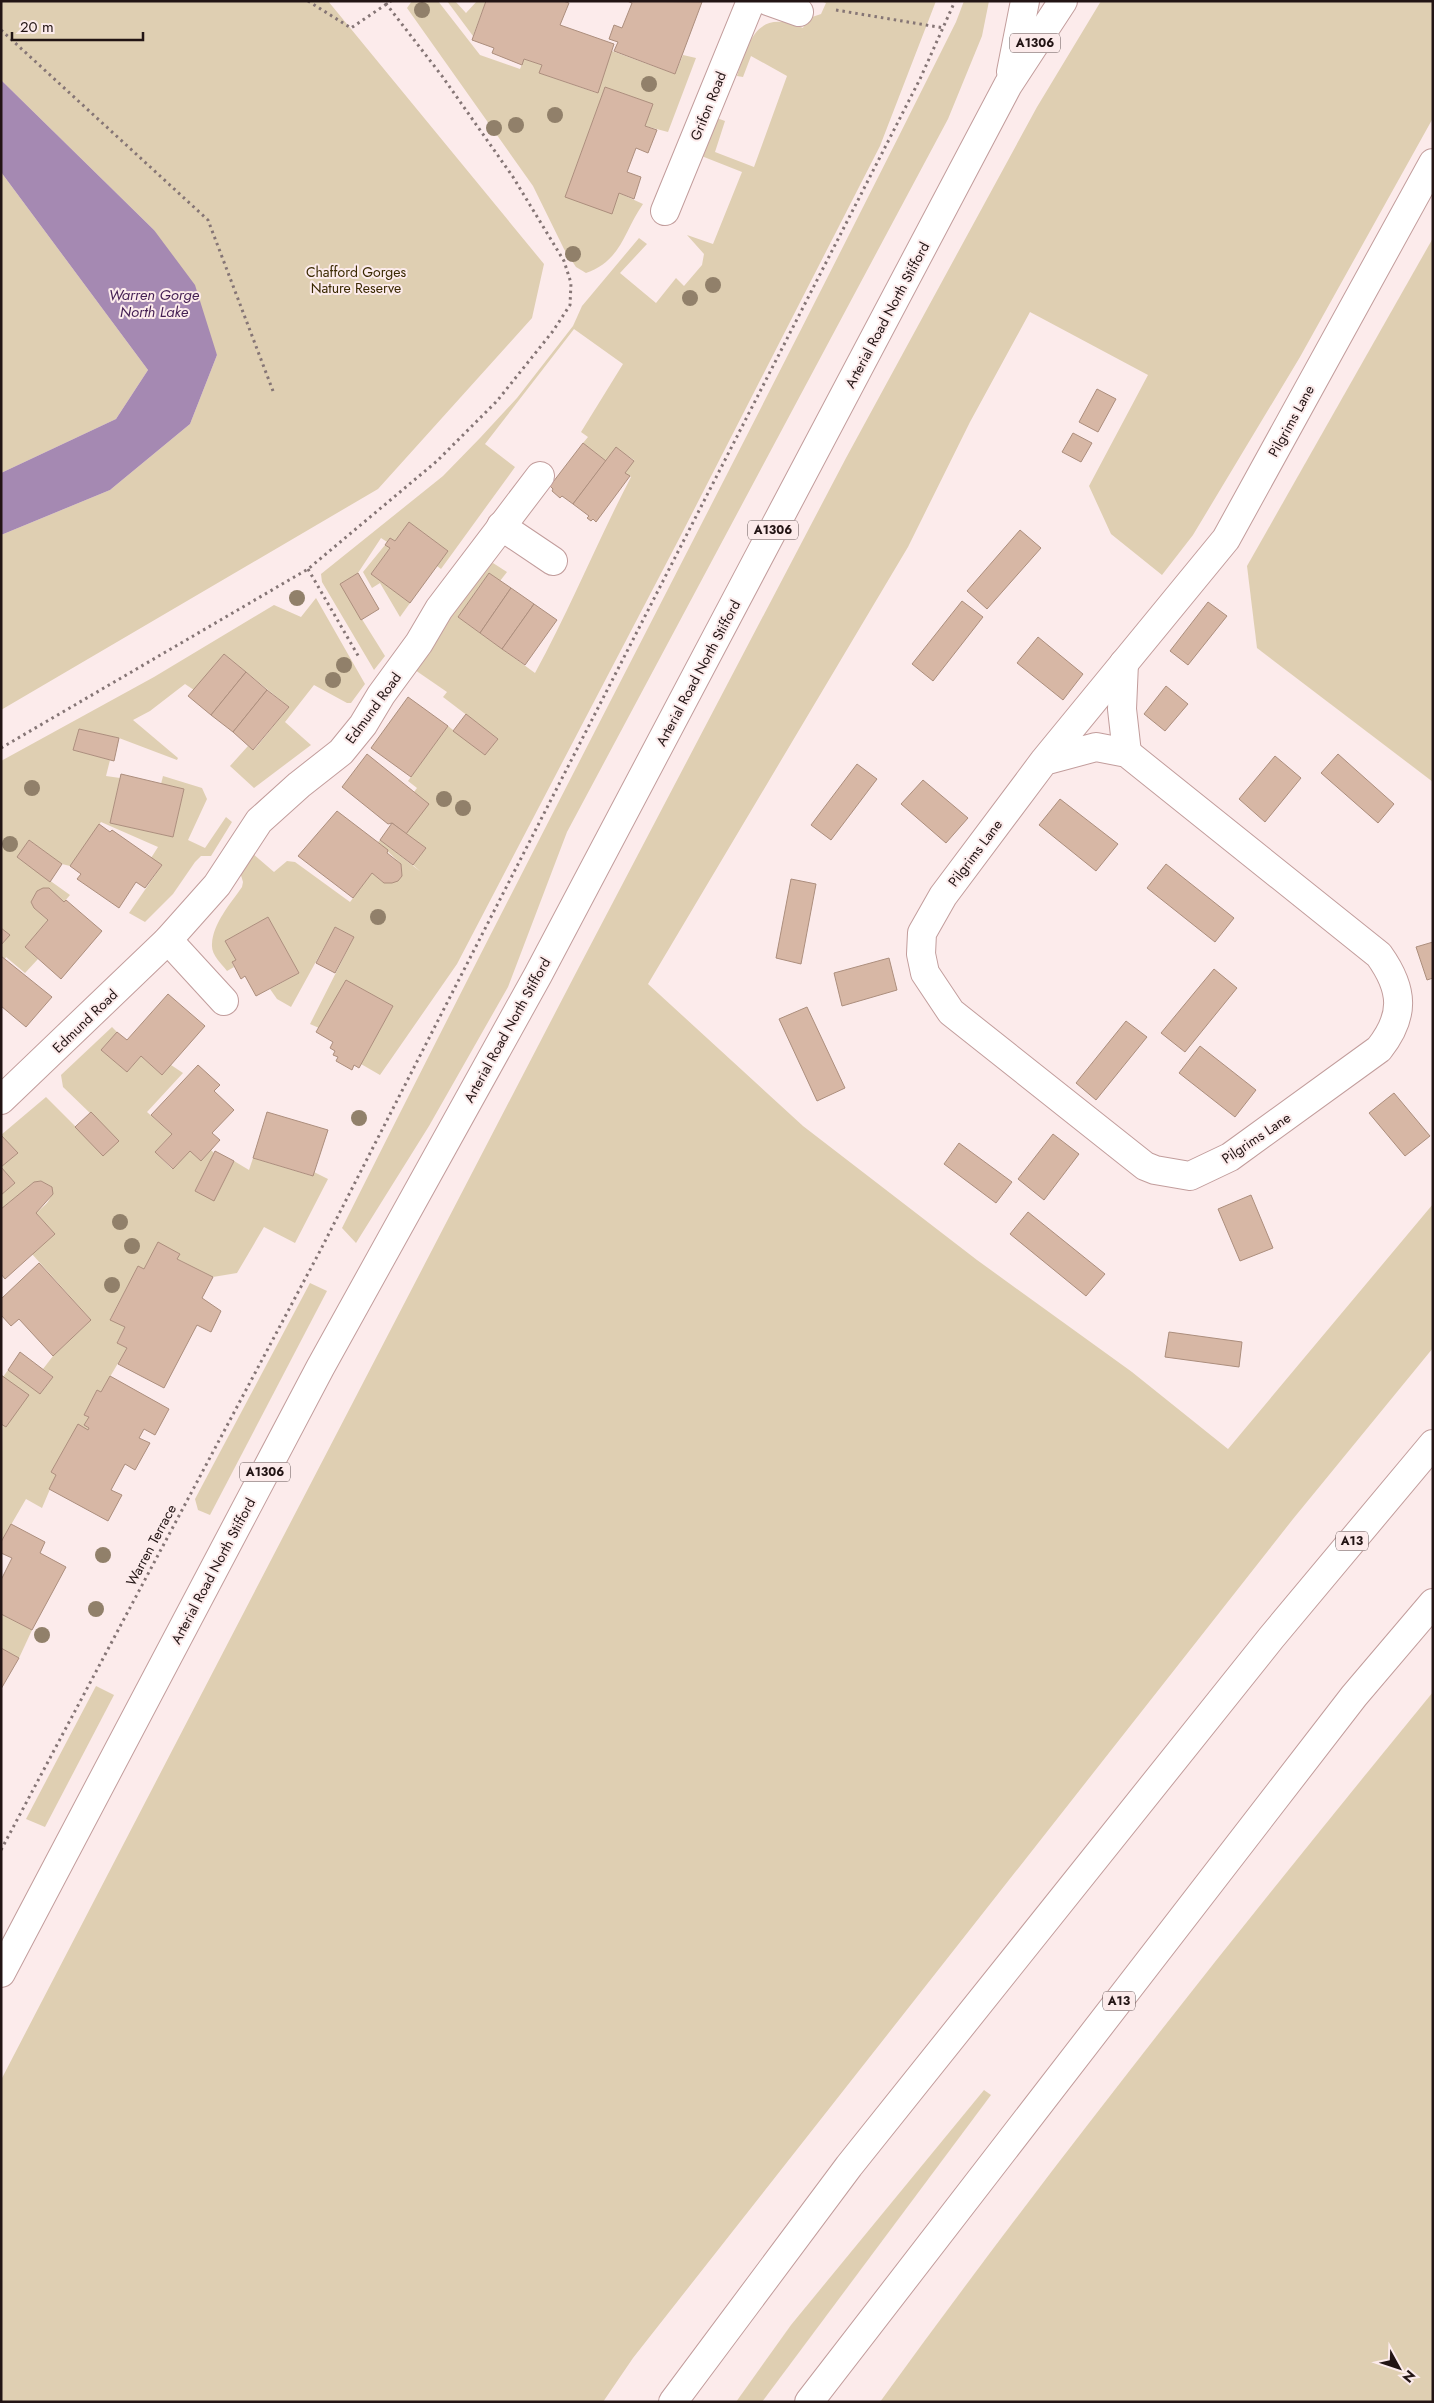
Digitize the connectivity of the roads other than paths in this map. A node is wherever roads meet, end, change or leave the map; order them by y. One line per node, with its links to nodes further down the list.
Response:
1 (751, 1): 8 (main road, Grifon Road)
2 (768, 1): 5 (main road)
3 (1025, 1): 6 (main road, Arterial Road North Stifford / A1306)
4 (1063, 1): 6 (main road, Arterial Road North Stifford / A1306)
5 (799, 12)
6 (1008, 85): 20 (main road, Arterial Road North Stifford / A1306)
7 (1433, 163): 12 (main road, Pilgrims Lane)
8 (664, 211)
9 (540, 476): 10 (main road, Edmund Road)
10 (501, 526): 11 (main road); 15 (main road, Edmund Road)
11 (553, 561)
12 (1124, 663): 13 (main road); 14 (main road, Pilgrims Lane)
13 (1127, 753): 14 (main road, Pilgrims Lane); 14 (main road, Pilgrims Lane)
14 (1044, 761)
15 (168, 940): 16 (main road); 17 (main road, Edmund Road)
16 (224, 1000)
17 (1, 1100)
18 (1433, 1444): 21 (main road, A13)
19 (1433, 1603): 22 (main road, A13)
20 (1, 1973)
21 (673, 2402)
22 (809, 2402)

